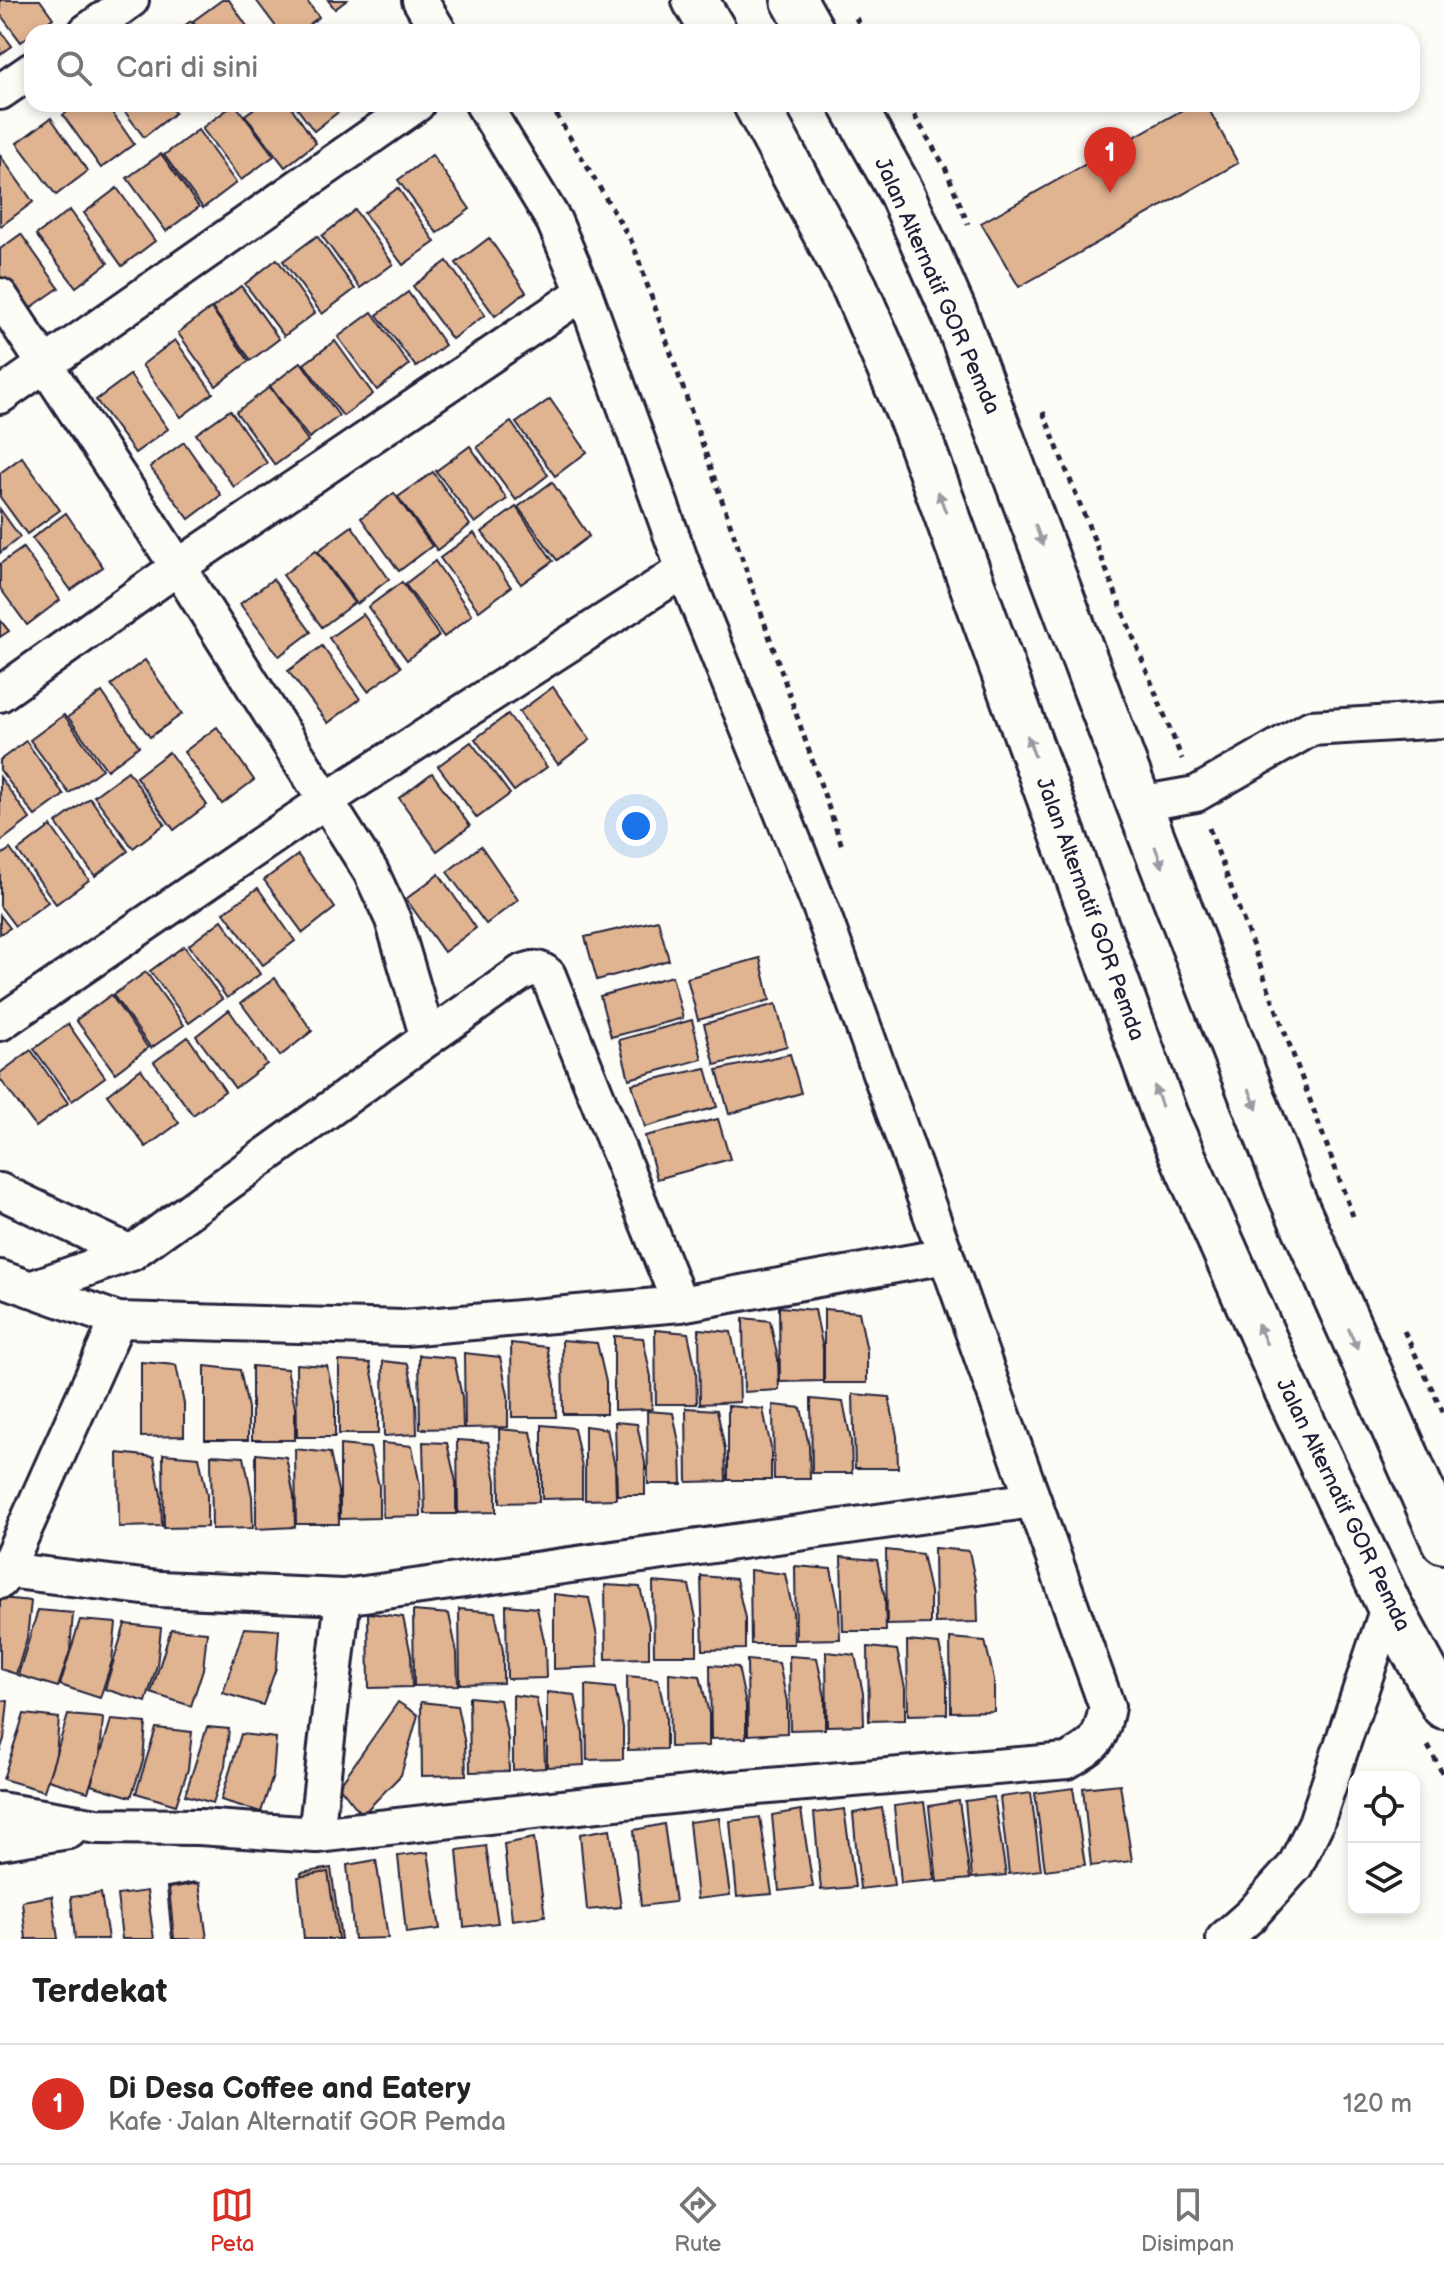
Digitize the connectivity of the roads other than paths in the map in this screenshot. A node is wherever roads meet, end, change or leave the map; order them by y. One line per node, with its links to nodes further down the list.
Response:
1 (131, 0): 5 (street)
2 (420, 0): 6 (street)
3 (695, 0): 7 (main road)
4 (794, 0): 8 (main road)
5 (97, 24)
6 (434, 24)
7 (709, 24)
8 (808, 24)
9 (24, 76): 10 (street)
10 (0, 92)
11 (406, 112): 17 (street)
12 (488, 112): 15 (street)
13 (760, 112): 37 (main road, Jalan Alternatif GOR Pemda, one-way to 13)
14 (856, 112): 24 (main road, Jalan Alternatif GOR Pemda, one-way to 24)
15 (584, 292): 19 (street); 20 (street)
16 (0, 296): 17 (street)
17 (45, 364): 18 (street); 19 (street)
18 (0, 396)
19 (178, 567): 21 (street); 23 (street)
20 (684, 570): 23 (street); 29 (street)
21 (0, 694)
22 (1444, 720): 24 (street)
23 (325, 801): 25 (street); 26 (street)
24 (1139, 804): 34 (main road, Jalan Alternatif GOR Pemda, one-way to 34)
25 (0, 1023)
26 (428, 1038): 28 (street); 31 (street)
27 (0, 1191): 28 (street)
28 (131, 1253): 30 (street)
29 (946, 1256): 31 (street); 33 (street)
30 (15, 1284): 32 (street)
31 (680, 1304): 32 (street)
32 (118, 1320): 35 (street)
33 (1033, 1500): 36 (street); 41 (street)
34 (1444, 1541)
35 (2, 1573): 36 (street)
36 (343, 1597): 41 (street)
37 (1389, 1605): 38 (main road, Jalan Alternatif GOR Pemda); 43 (street)
38 (1444, 1706)
39 (0, 1810): 40 (street)
40 (97, 1826): 41 (street); 42 (street)
41 (316, 1835)
42 (0, 1842)
43 (1224, 1939)

